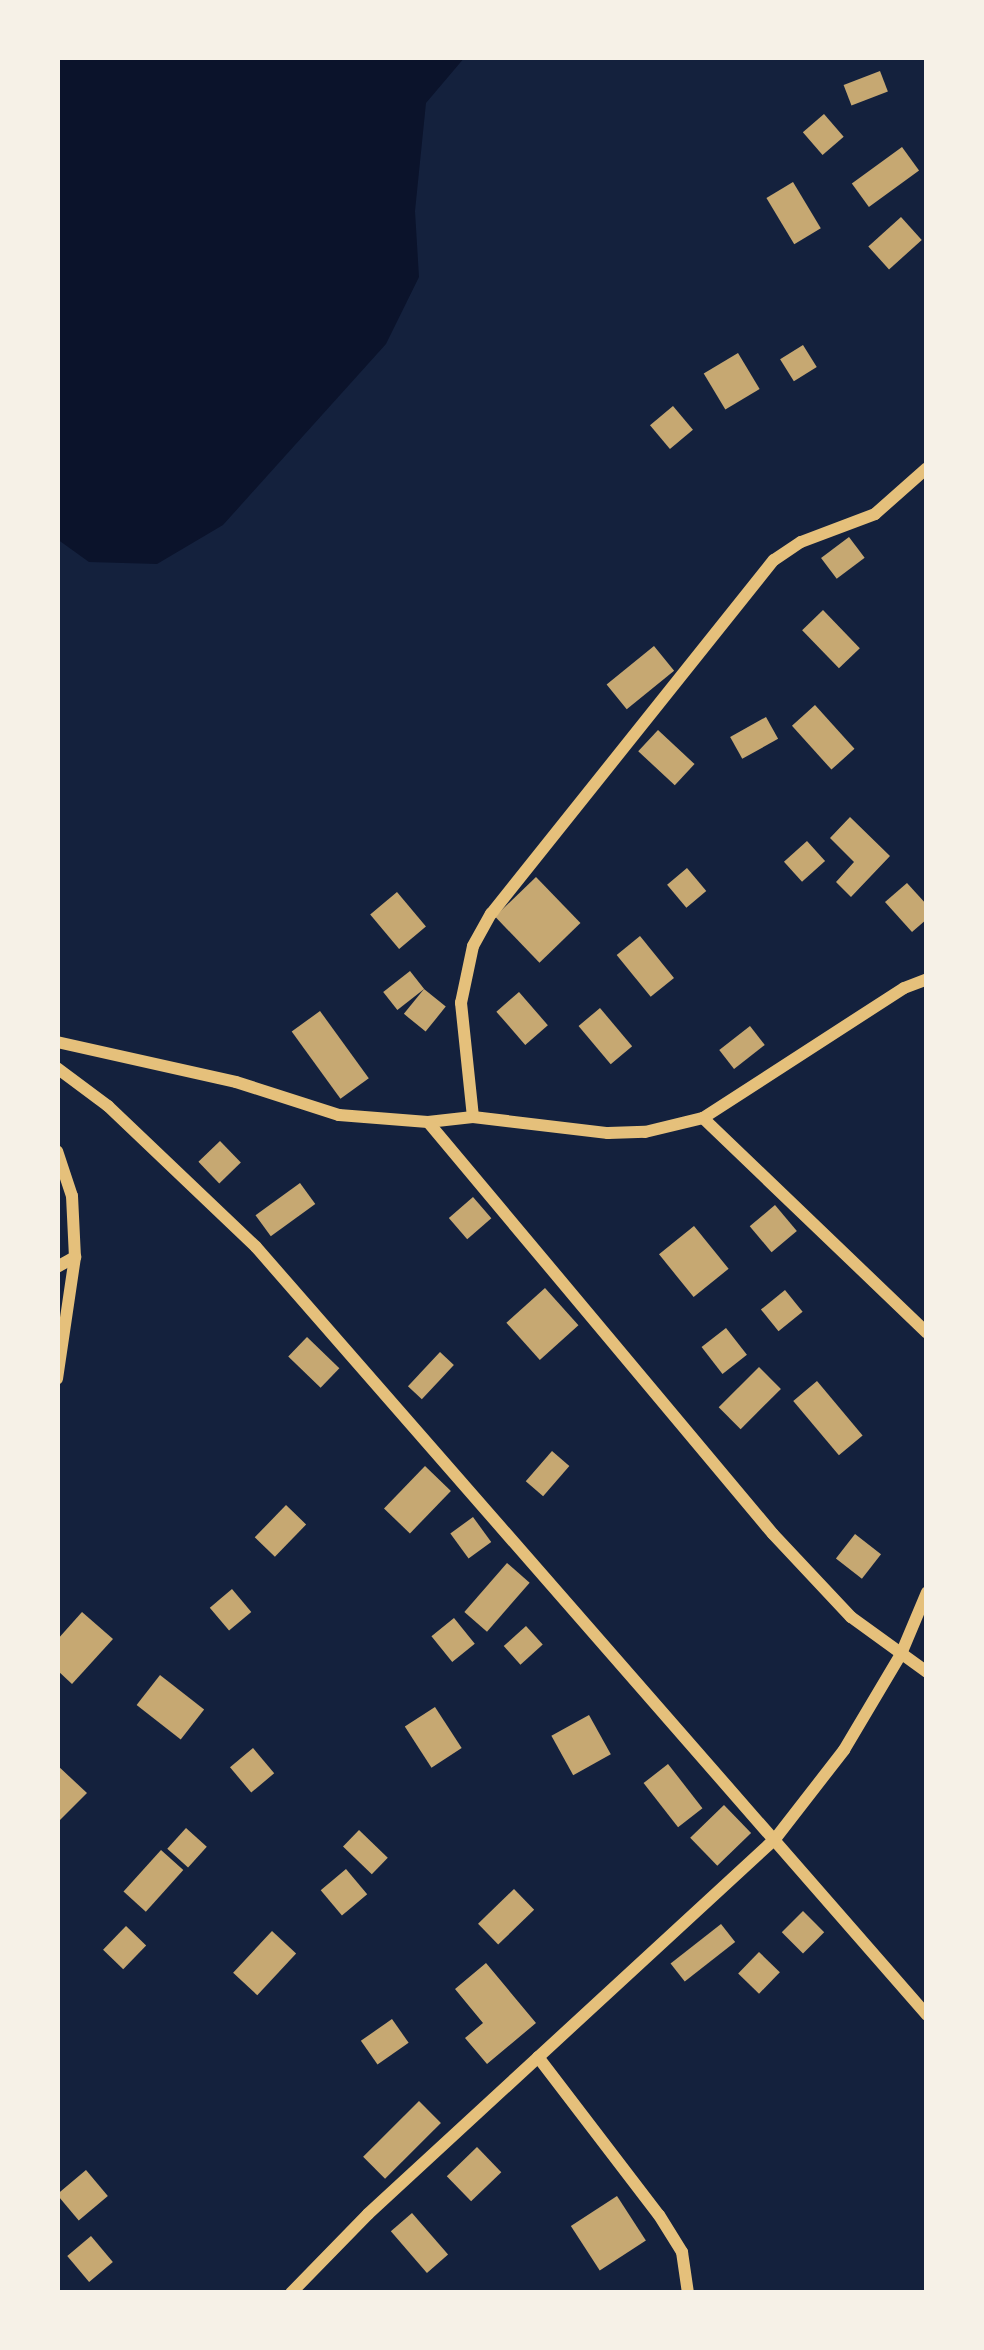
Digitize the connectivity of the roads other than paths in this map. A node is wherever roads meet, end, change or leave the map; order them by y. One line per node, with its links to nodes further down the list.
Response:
1 (927, 468): 5 (street)
2 (927, 979): 6 (street)
3 (57, 1042): 7 (street)
4 (57, 1068): 16 (street)
5 (473, 1117): 6 (street); 7 (street)
6 (703, 1118): 11 (street)
7 (428, 1122): 14 (street)
8 (57, 1151): 9 (street)
9 (76, 1258): 10 (street); 12 (street)
10 (57, 1267)
11 (927, 1333)
12 (57, 1378)
13 (927, 1592): 14 (street)
14 (901, 1654): 15 (street); 16 (street)
15 (927, 1672)
16 (775, 1839): 17 (street); 18 (street)
17 (927, 2015)
18 (538, 2057): 19 (street); 20 (street)
19 (291, 2293)
20 (688, 2293)

